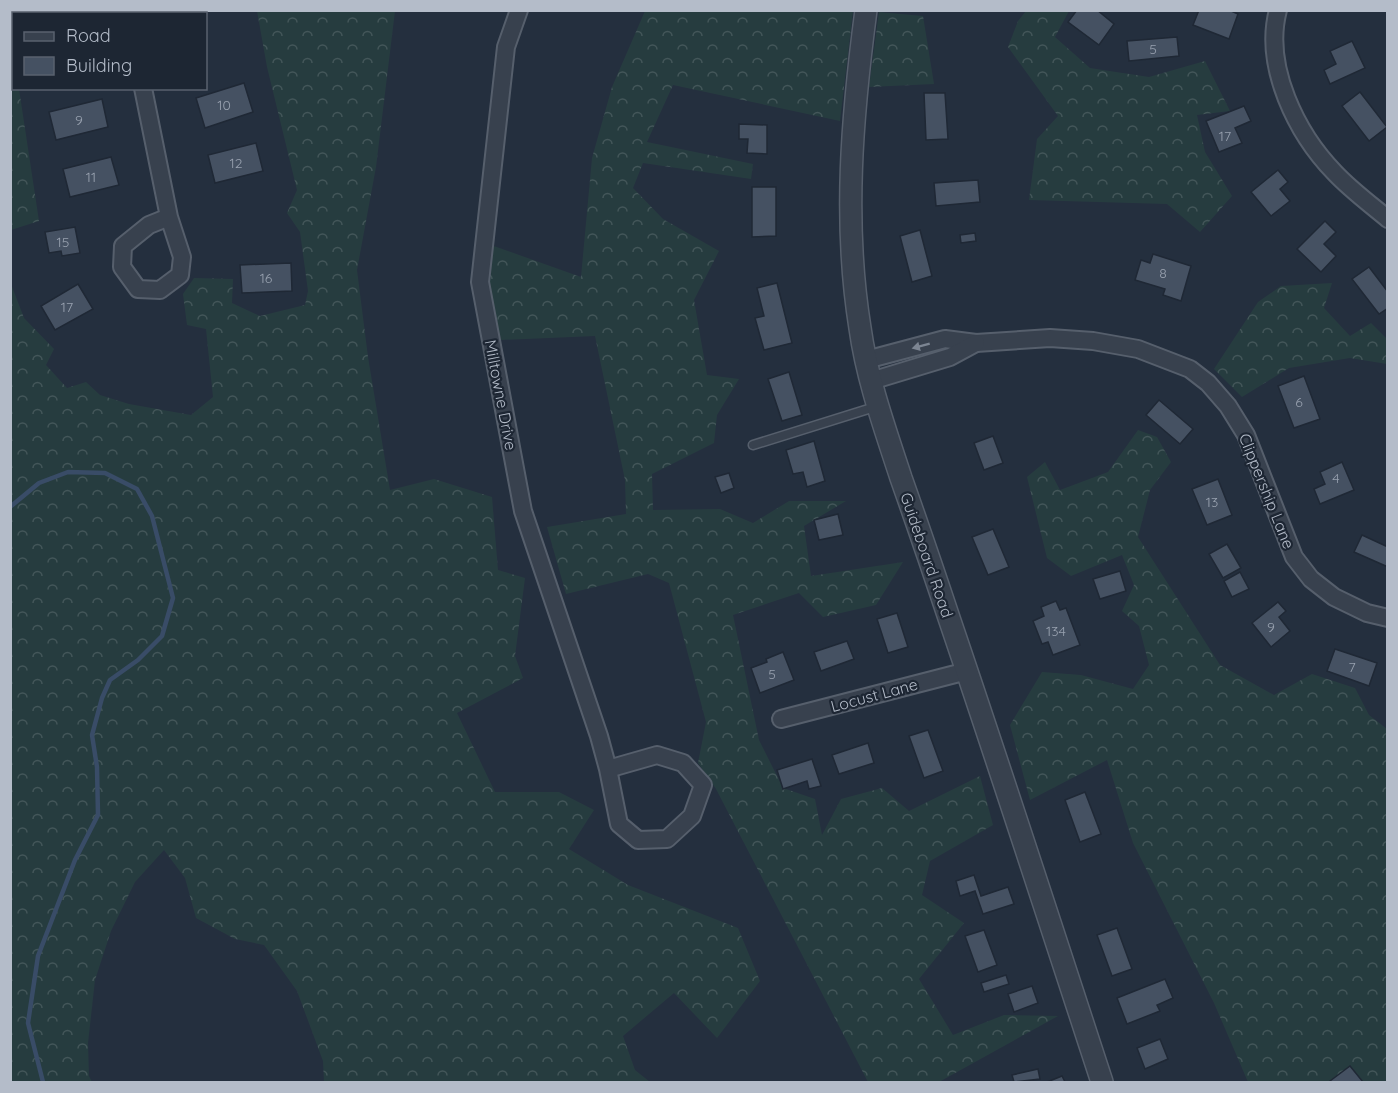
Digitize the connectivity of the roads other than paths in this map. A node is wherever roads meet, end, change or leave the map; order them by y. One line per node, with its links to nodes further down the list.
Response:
1 (519, 10): 15 (street, Milltowne Drive)
2 (866, 10): 8 (street, Guideboard Road)
3 (1278, 10): 6 (street)
4 (143, 90): 5 (street)
5 (169, 217): 5 (street)
6 (1388, 219)
7 (976, 343): 8 (street, Clippership Lane, one-way to 8); 9 (street, Clippership Lane); 12 (street, Clippership Lane)
8 (866, 360): 9 (street, Guideboard Road)
9 (871, 381): 10 (street, Guideboard Road)
10 (878, 406): 11 (lane); 13 (street, Guideboard Road)
11 (753, 445)
12 (1388, 618)
13 (967, 671): 14 (street, Locust Lane); 16 (street, Guideboard Road)
14 (781, 719)
15 (608, 769): 15 (street, Milltowne Drive)
16 (1102, 1083)

